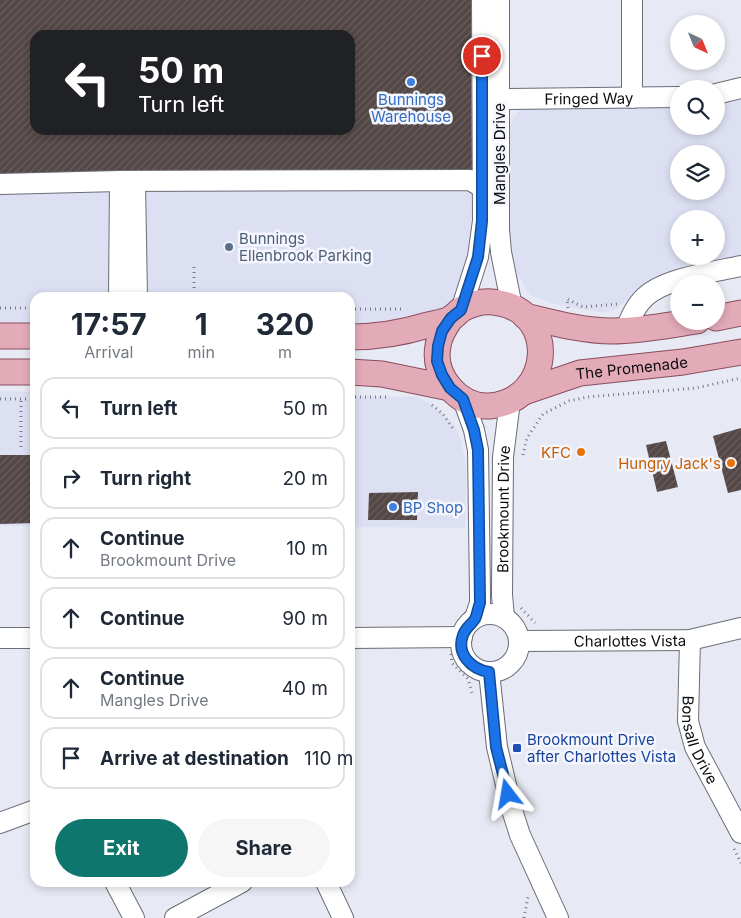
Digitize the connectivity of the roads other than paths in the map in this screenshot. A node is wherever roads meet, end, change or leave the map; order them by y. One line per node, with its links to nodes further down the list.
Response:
1 (482, 0): 11 (street, Mangles Drive)
2 (499, 0): 8 (street, Mangles Drive)
3 (632, 0): 6 (street)
4 (741, 88): 5 (street)
5 (725, 92)
6 (632, 98): 7 (street, Fringed Way); 8 (street, Fringed Way)
7 (670, 98)
8 (499, 99): 12 (street, Mangles Drive)
9 (128, 182): 10 (street); 11 (street); 14 (street); 15 (street)
10 (0, 184)
11 (482, 187): 12 (street); 18 (street, Mangles Drive)
12 (499, 206): 16 (street, Mangles Drive)
13 (741, 266): 21 (street)
14 (119, 292)
15 (137, 292)
16 (519, 311): 18 (main road); 21 (main road); 30 (main road)
17 (741, 313): 19 (main road)
18 (456, 314): 24 (main road); 29 (main road)
19 (725, 316)
20 (670, 325): 21 (main road)
21 (626, 331)
22 (0, 336): 23 (main road)
23 (30, 336)
24 (355, 338)
25 (741, 352): 30 (main road, The Promenade)
26 (0, 372): 27 (main road)
27 (30, 372)
28 (355, 372): 29 (main road)
29 (457, 394): 30 (main road); 32 (street, Brookmount Drive)
30 (517, 396): 31 (street, Brookmount Drive)
31 (512, 612): 32 (street); 39 (street)
32 (475, 618): 34 (street)
33 (741, 628): 38 (street, Charlottes Vista)
34 (462, 637): 37 (street); 40 (street)
35 (0, 638): 36 (street)
36 (30, 638)
37 (355, 638)
38 (690, 640): 39 (street, Charlottes Vista); 43 (street, Bonsall Drive)
39 (519, 641): 40 (street)
40 (489, 672): 47 (street)
41 (30, 812): 42 (street)
42 (0, 823)
43 (741, 833)
44 (118, 887): 48 (street)
45 (233, 887): 49 (street)
46 (328, 887): 50 (street)
47 (555, 917)
48 (134, 918)
49 (175, 918)
50 (344, 918)

